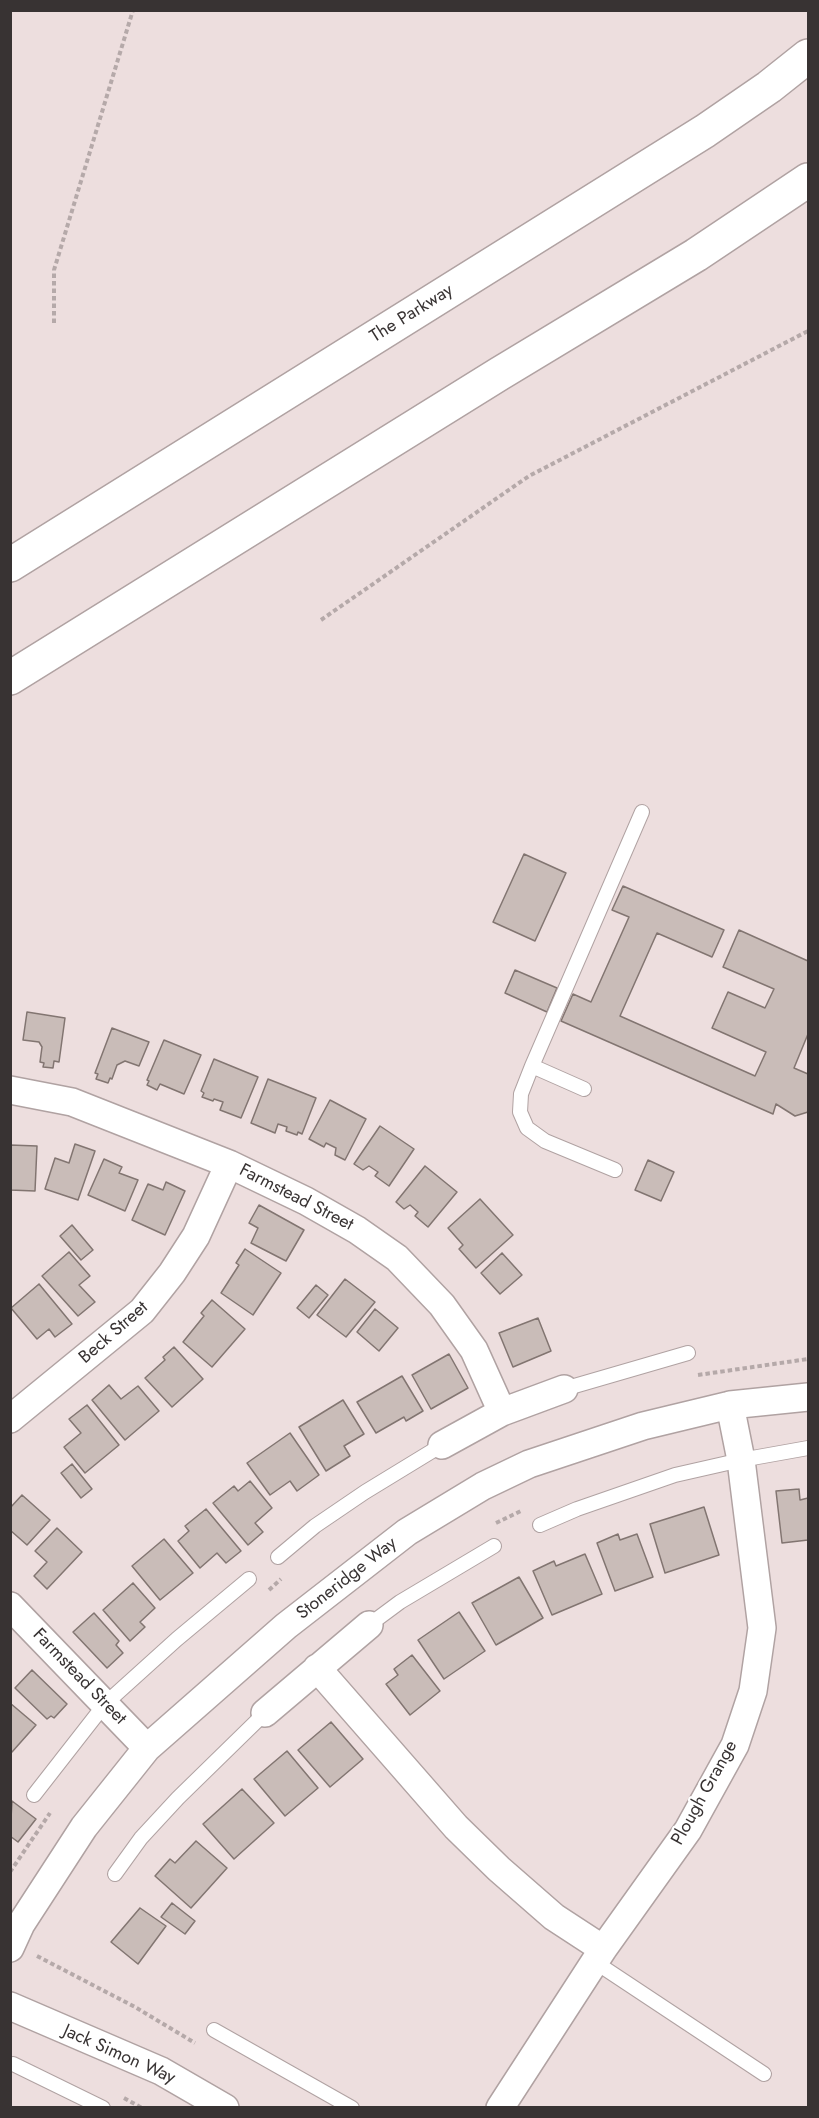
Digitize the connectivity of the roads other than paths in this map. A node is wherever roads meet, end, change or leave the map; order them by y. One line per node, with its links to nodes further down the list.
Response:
1 (808, 56): 5 (highway, The Parkway)
2 (808, 180): 4 (highway)
3 (808, 196): 4 (highway)
4 (696, 255): 6 (highway)
5 (10, 565)
6 (10, 678)
7 (642, 812): 8 (lane)
8 (532, 1066): 9 (lane); 12 (lane)
9 (584, 1089)
10 (10, 1090): 11 (street, Farmstead Street)
11 (229, 1164): 17 (street, Farmstead Street); 18 (street, Beck Street)
12 (615, 1170)
13 (688, 1353): 14 (lane)
14 (564, 1389): 17 (street)
15 (808, 1396): 16 (street, Stoneridge Way)
16 (730, 1405): 21 (street, Plough Grange); 31 (street, Stoneridge Way)
17 (502, 1412): 19 (street)
18 (10, 1419)
19 (442, 1444): 24 (lane)
20 (808, 1448): 21 (lane)
21 (741, 1460): 22 (lane); 35 (street, Plough Grange)
22 (540, 1525)
23 (494, 1546): 27 (lane)
24 (278, 1557)
25 (249, 1579): 29 (lane)
26 (10, 1606): 29 (street, Farmstead Street)
27 (369, 1625): 28 (street)
28 (317, 1668): 30 (street); 35 (street)
29 (105, 1704): 31 (street, Farmstead Street); 32 (lane)
30 (266, 1713): 33 (lane)
31 (147, 1749): 34 (street, Stoneridge Way)
32 (34, 1795)
33 (115, 1874)
34 (10, 1948)
35 (599, 1956): 39 (lane); 43 (street, Plough Grange)
36 (10, 2006): 41 (street, Jack Simon Way)
37 (214, 2030): 42 (lane)
38 (13, 2064): 40 (lane)
39 (764, 2074)
40 (103, 2108)
41 (225, 2108)
42 (352, 2108)
43 (500, 2108)

